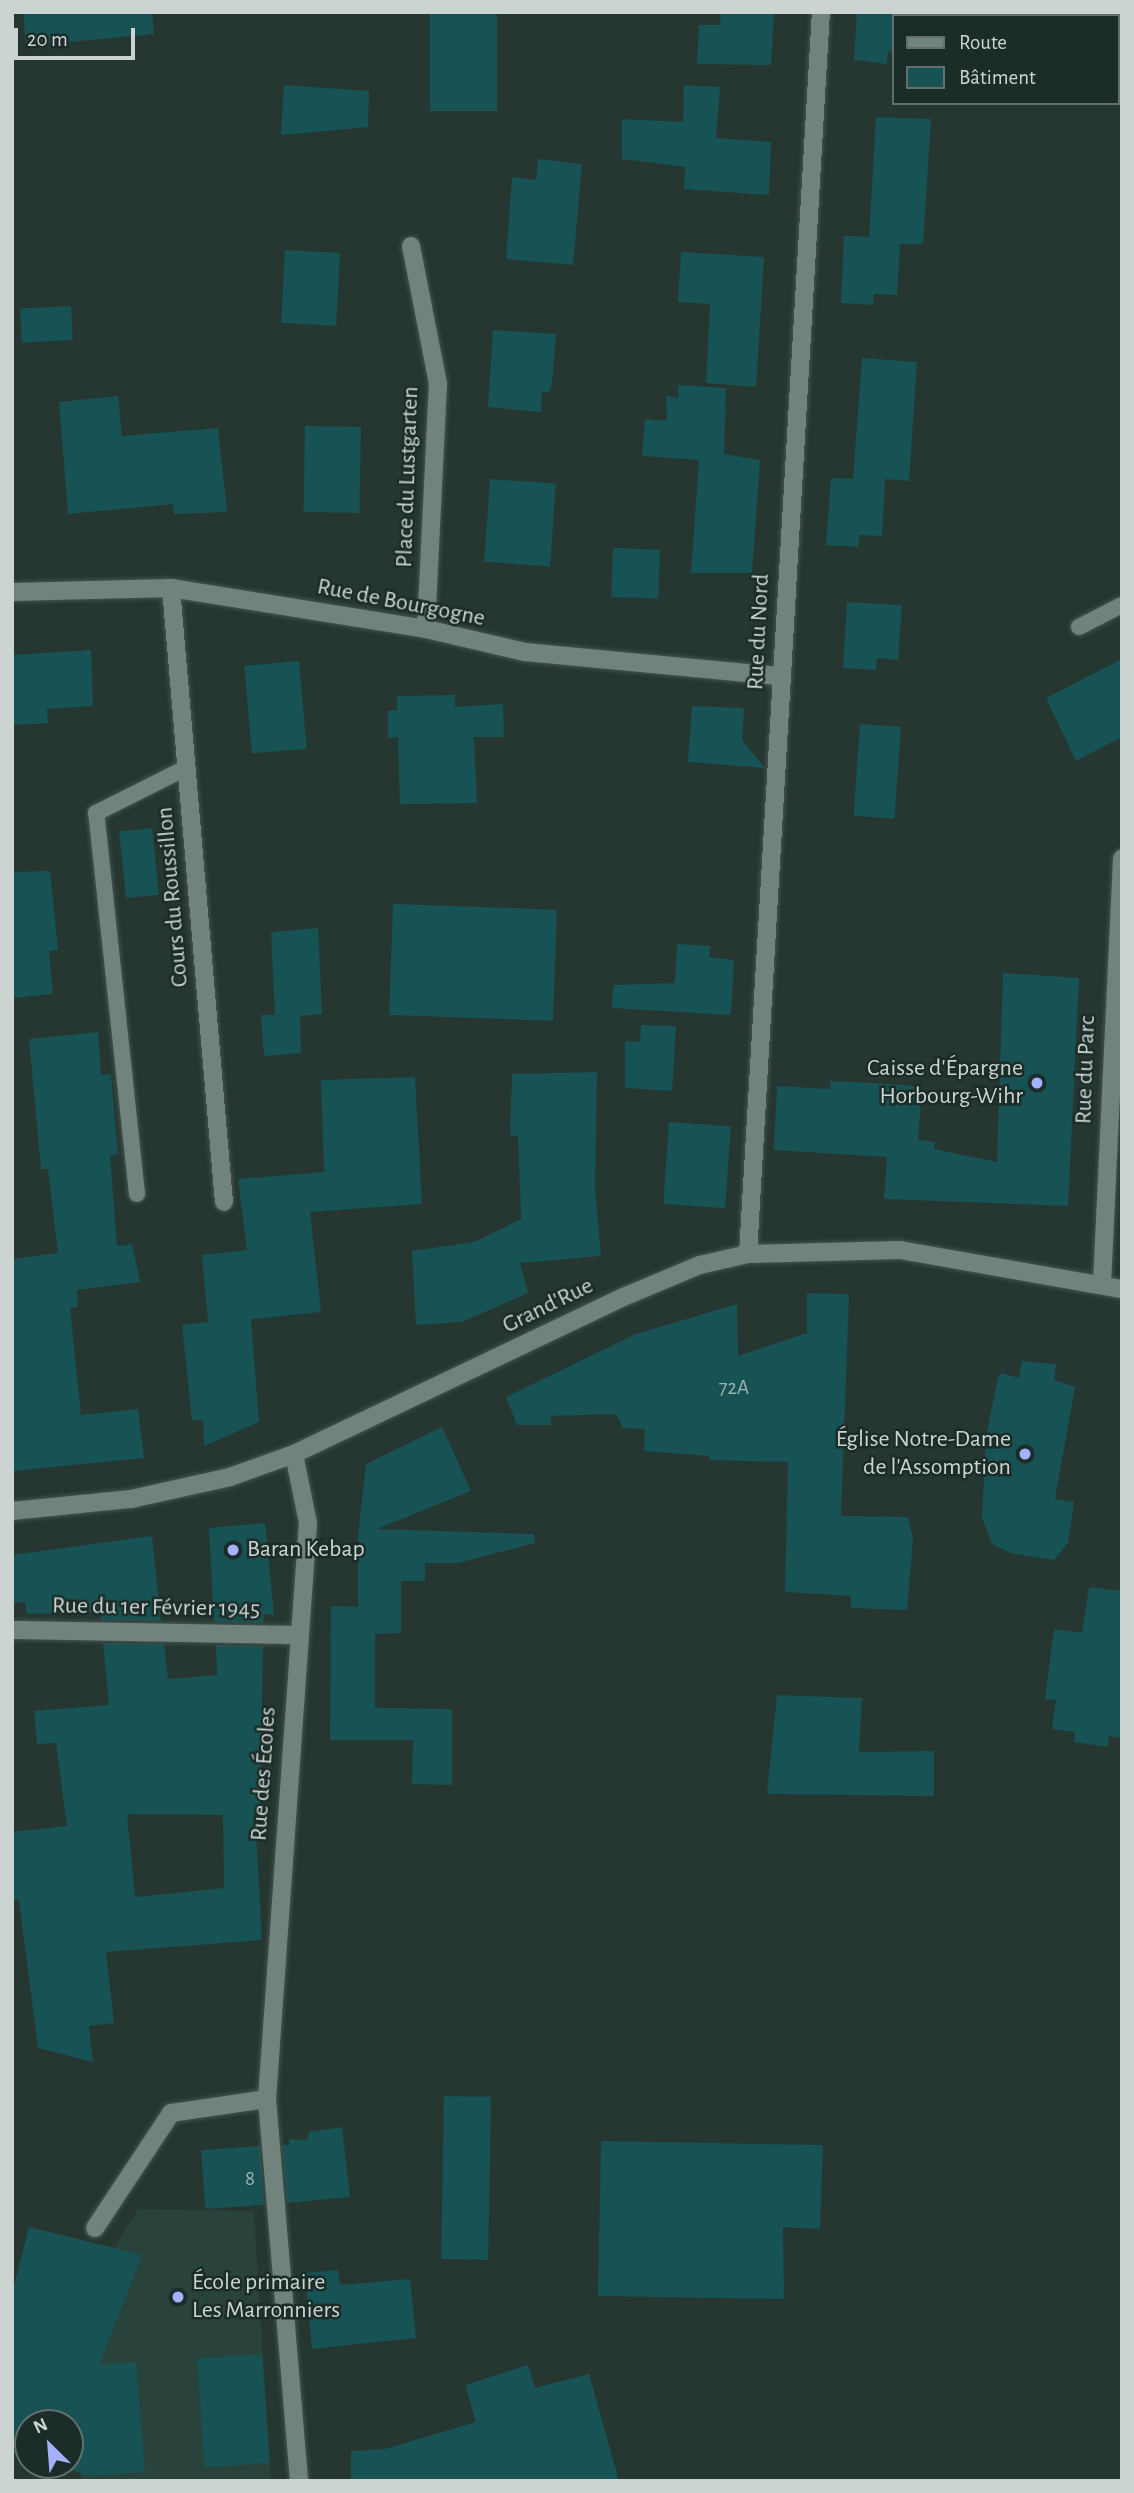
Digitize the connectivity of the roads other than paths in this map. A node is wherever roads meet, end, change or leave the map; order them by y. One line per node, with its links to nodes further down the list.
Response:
1 (821, 12): 8 (street, Rue du Nord)
2 (411, 246): 7 (street, Place du Lustgarten)
3 (171, 588): 4 (street, Rue de Bourgogne); 7 (street, Rue de Bourgogne); 9 (street, Cours du Roussillon)
4 (12, 593)
5 (1122, 606): 6 (lane)
6 (1079, 627)
7 (426, 629): 8 (street, Rue de Bourgogne)
8 (781, 676): 13 (street, Rue du Nord)
9 (186, 768): 11 (lane); 12 (street, Cours du Roussillon)
10 (1122, 858): 14 (street, Rue du Parc)
11 (137, 1194)
12 (224, 1202)
13 (748, 1254): 14 (street, Grand'Rue); 16 (street, Grand'Rue)
14 (1102, 1284): 15 (street, Grand'Rue)
15 (1122, 1289)
16 (294, 1454): 17 (street, Grand'Rue); 19 (street, Rue des Écoles)
17 (12, 1511)
18 (12, 1630): 19 (street, Rue du 1er Février 1945)
19 (298, 1635): 20 (street, Rue des Écoles)
20 (267, 2099): 21 (street); 22 (street, Rue des Écoles)
21 (95, 2228)
22 (299, 2481)

